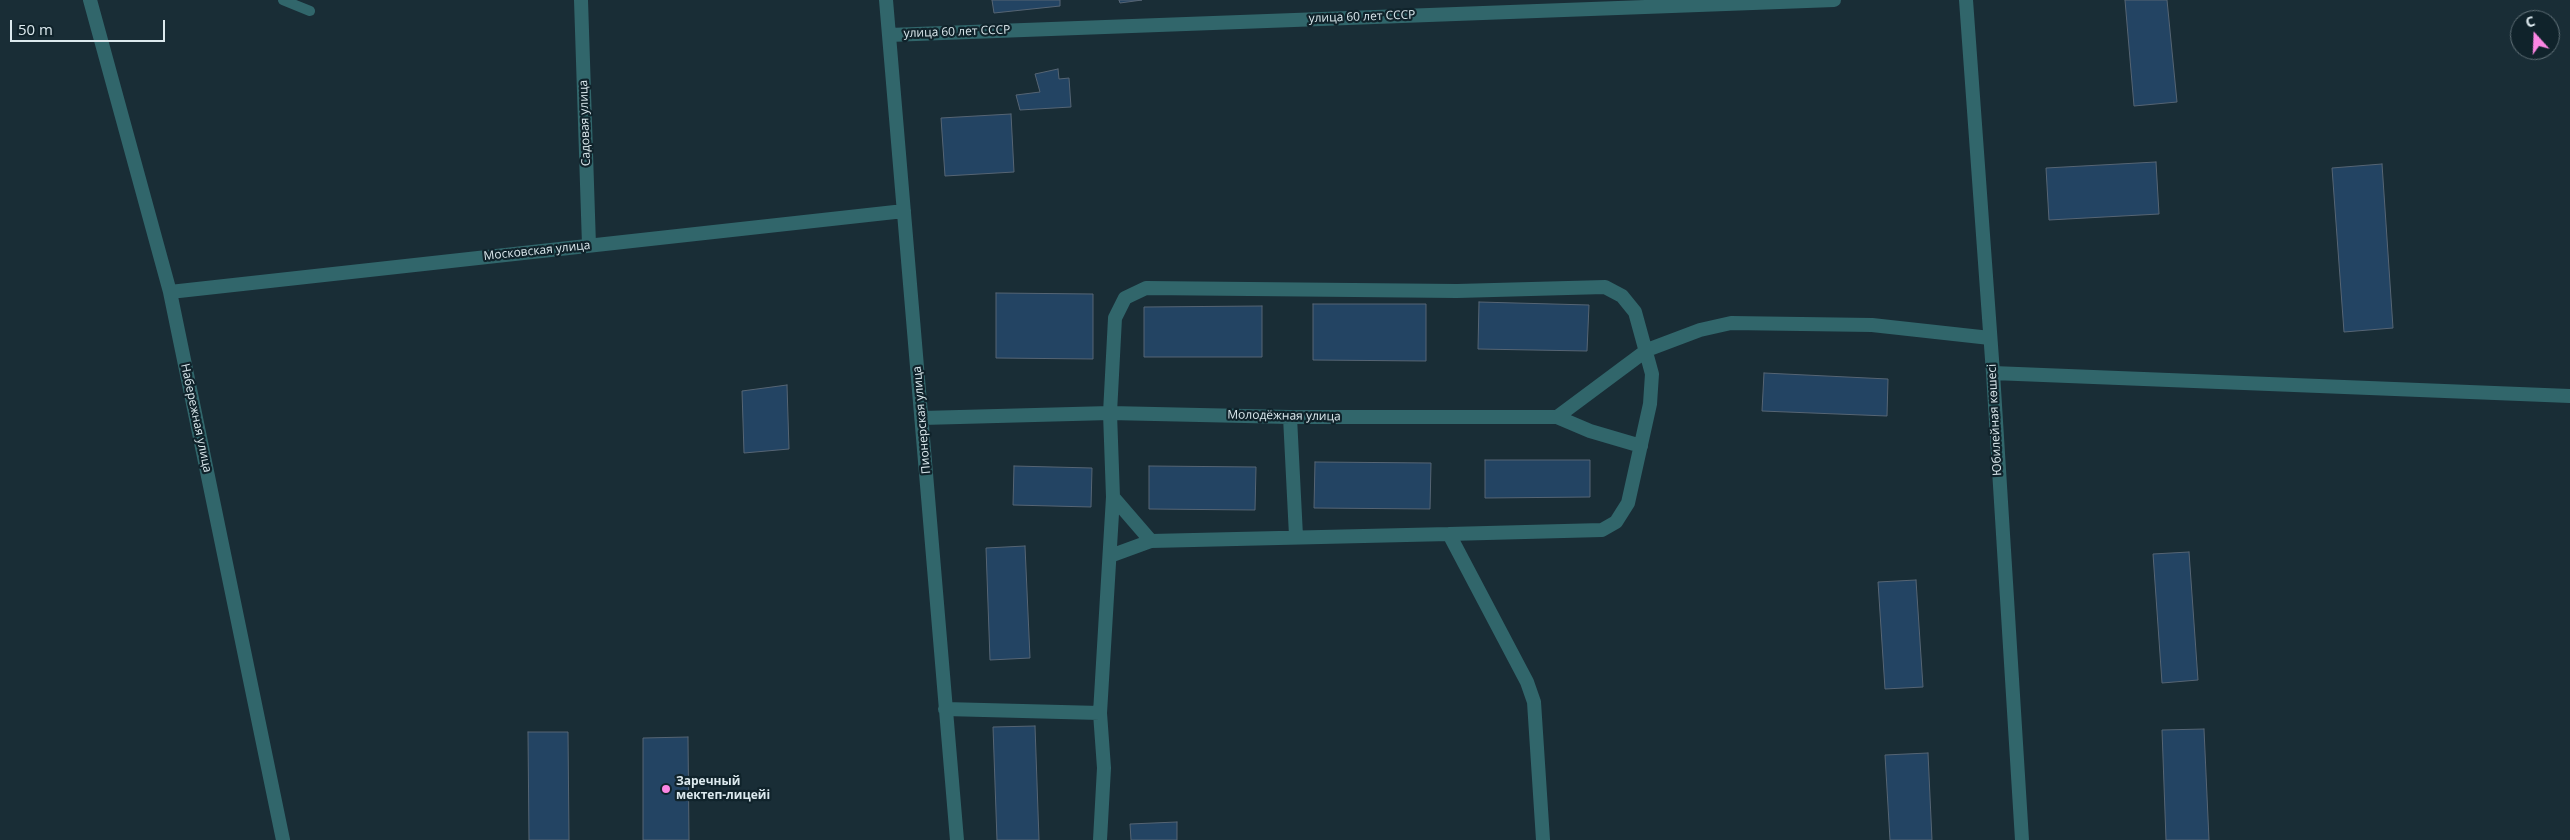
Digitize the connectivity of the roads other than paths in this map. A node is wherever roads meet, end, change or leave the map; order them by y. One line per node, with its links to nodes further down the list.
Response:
1 (90, 0): 11 (street, Набережная улица)
2 (283, 0): 7 (lane)
3 (581, 0): 10 (street, Садовая улица)
4 (886, 0): 8 (street, Пионерская улица)
5 (1834, 0): 8 (street, улица 60 лет СССР)
6 (1966, 0): 12 (street, Юбилейная көшесі)
7 (310, 11)
8 (889, 35): 9 (street, Пионерская улица)
9 (904, 210): 10 (street, Московская улица); 19 (street, Пионерская улица)
10 (589, 245): 11 (street, Московская улица)
11 (170, 292): 28 (street, Набережная улица)
12 (1990, 338): 13 (street); 14 (street, Юбилейная көшесі)
13 (1647, 350): 16 (street); 18 (street); 20 (street)
14 (1993, 373): 15 (street); 32 (street, Юбилейная көшесі)
15 (2570, 396)
16 (1110, 413): 17 (street, Молодёжная улица); 19 (street, Молодёжная улица); 21 (street)
17 (1290, 417): 18 (street, Молодёжная улица); 23 (street)
18 (1557, 417): 20 (street, Молодёжная улица)
19 (922, 418): 26 (street, Пионерская улица)
20 (1641, 446): 22 (street)
21 (1113, 497): 24 (street); 25 (street)
22 (1449, 534): 23 (street); 31 (street)
23 (1296, 536): 24 (street)
24 (1151, 541): 25 (street)
25 (1110, 556): 27 (street)
26 (945, 709): 27 (street); 29 (street, Пионерская улица)
27 (1100, 713): 30 (street)
28 (283, 840)
29 (957, 840)
30 (1100, 840)
31 (1543, 840)
32 (2022, 840)

